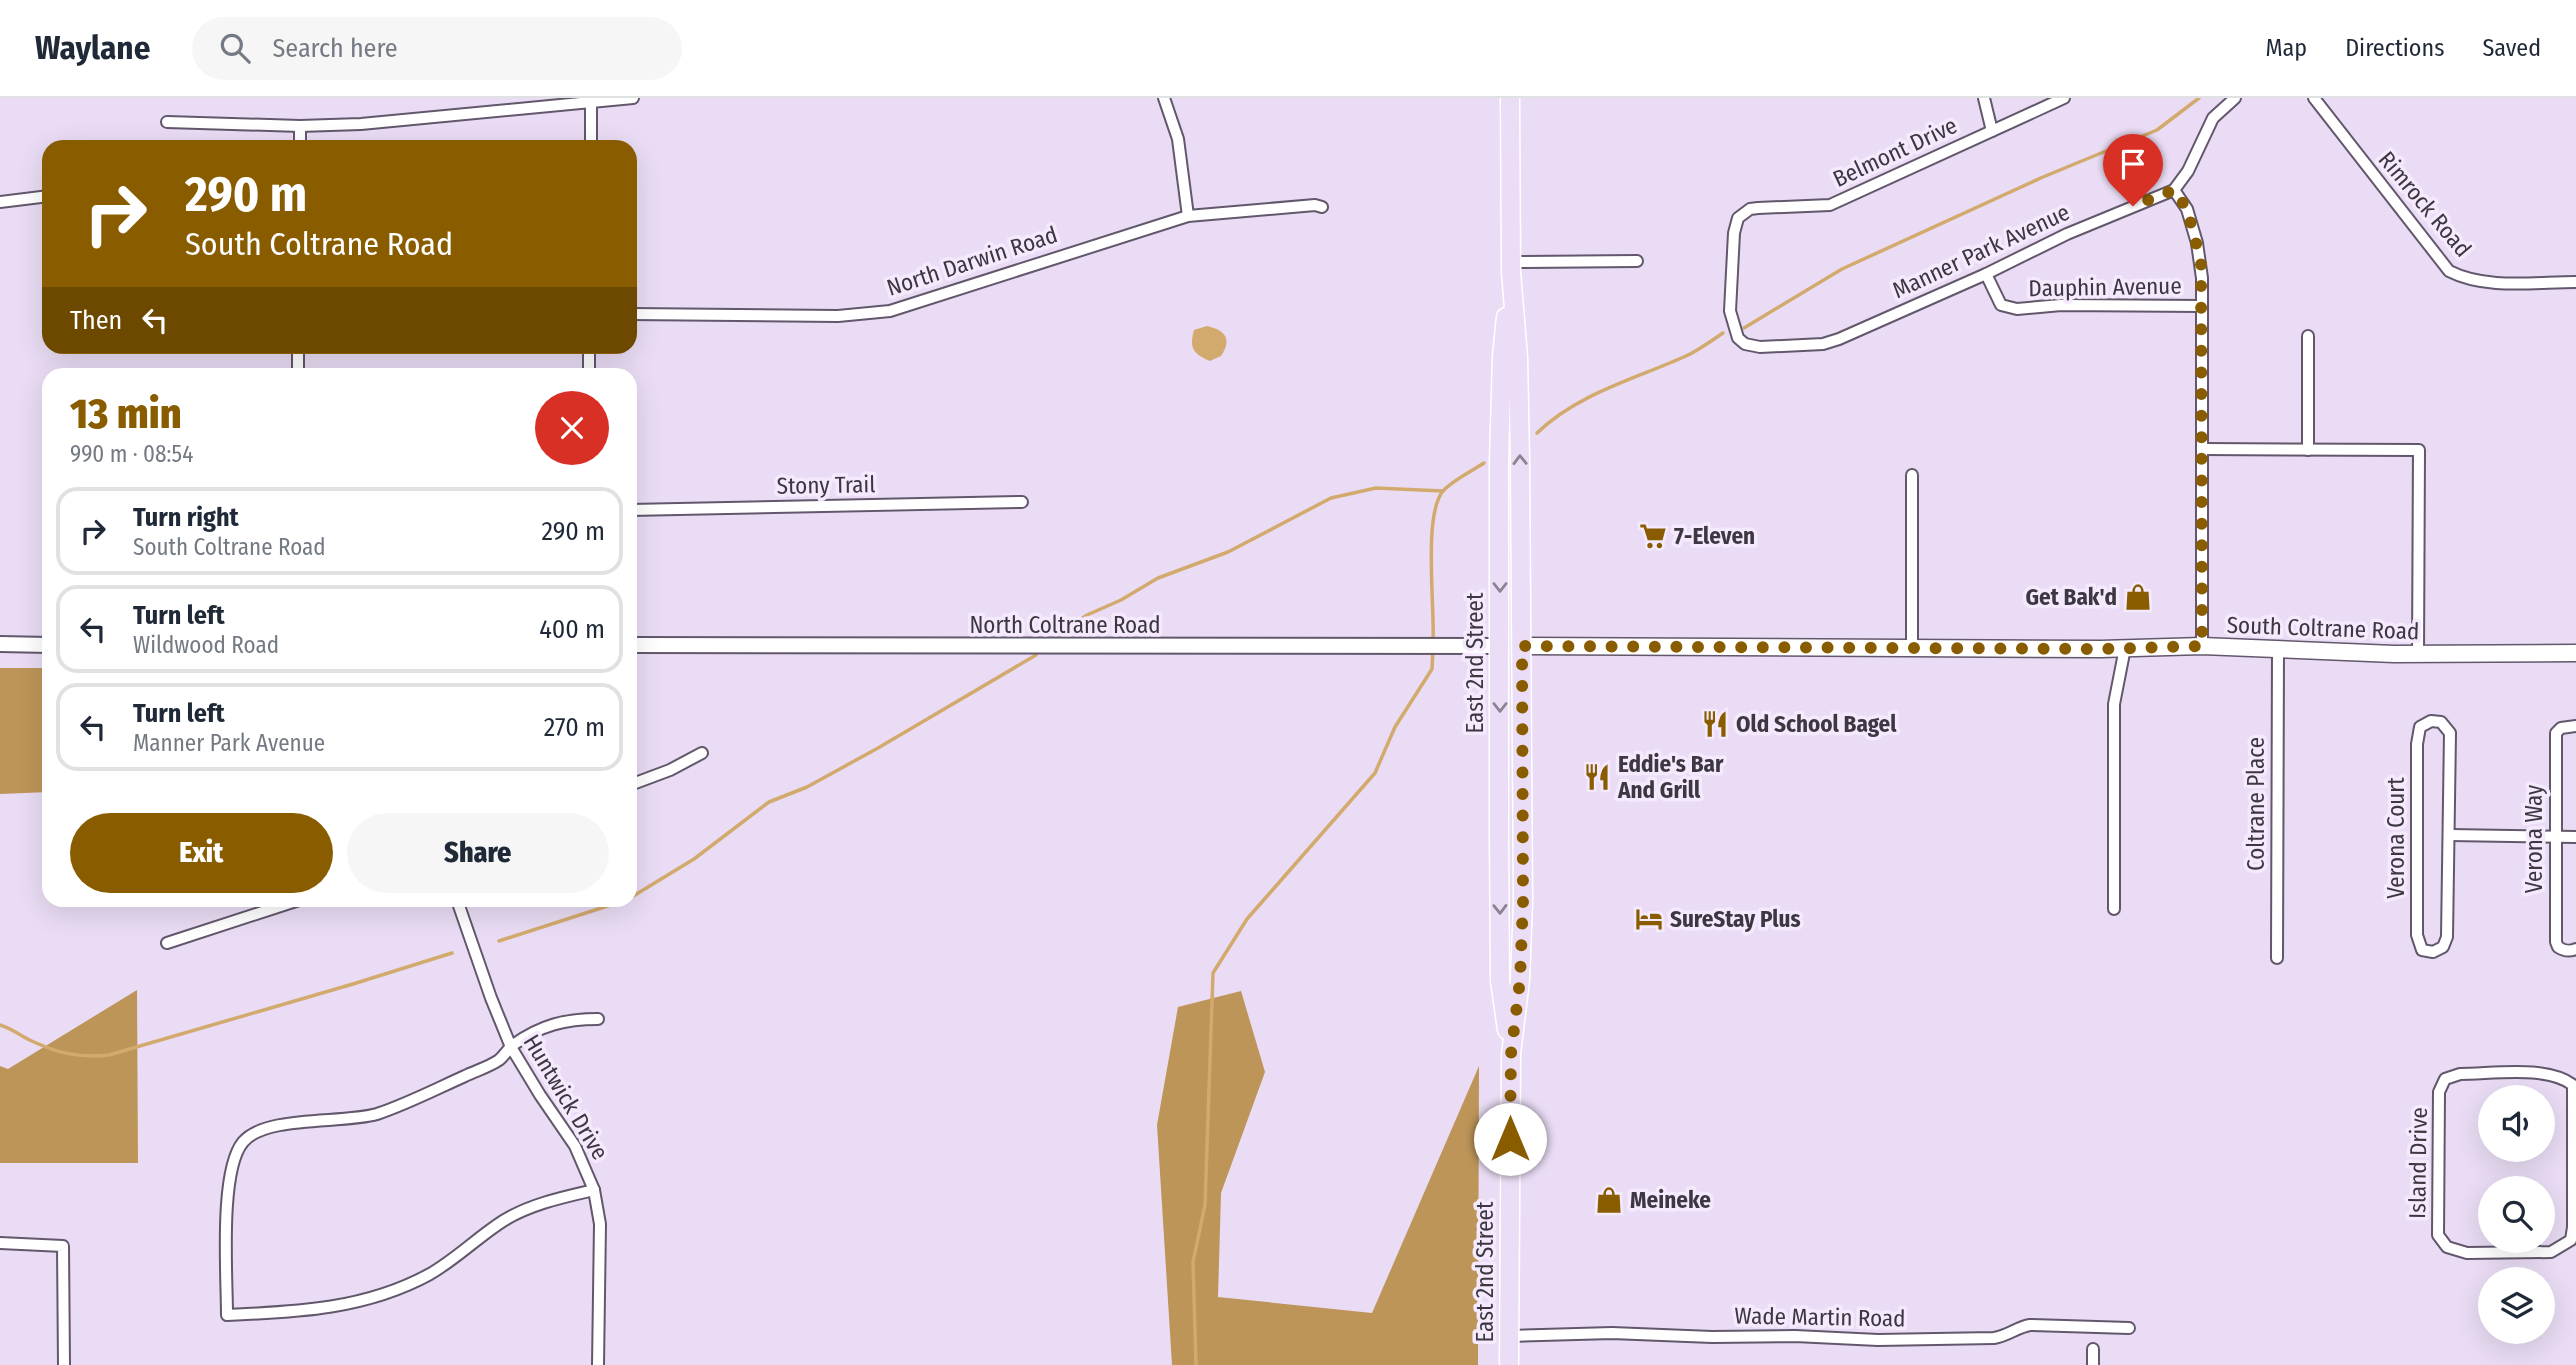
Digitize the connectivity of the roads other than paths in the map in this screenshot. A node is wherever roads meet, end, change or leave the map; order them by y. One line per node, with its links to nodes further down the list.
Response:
1 (633, 98): 8 (street)
2 (1164, 98): 18 (street)
3 (1510, 98): 20 (main road, East 2nd Street)
4 (1984, 98): 11 (street)
5 (2064, 98): 11 (street, Belmont Drive)
6 (2235, 98): 14 (street)
7 (2314, 98): 22 (street, Rimrock Road)
8 (591, 103): 10 (street); 13 (street)
9 (167, 122): 10 (street)
10 (300, 126): 12 (street)
11 (1992, 131): 26 (street, Belmont Drive)
12 (300, 140)
13 (591, 140)
14 (2174, 190): 21 (street, Manner Park Avenue); 23 (street)
15 (42, 197): 16 (street)
16 (0, 202)
17 (1322, 207): 18 (street, North Darwin Road)
18 (1188, 216): 24 (street, North Darwin Road)
19 (1636, 261): 20 (street)
20 (1511, 267): 35 (main road, East 2nd Street, one-way to 35); 36 (main road, East 2nd Street, one-way to 20)
21 (1986, 274): 23 (street, Dauphin Avenue); 26 (street, Manner Park Avenue)
22 (2576, 282)
23 (2202, 306): 27 (street)
24 (637, 314)
25 (2308, 336): 28 (street)
26 (1738, 338)
27 (2202, 449): 28 (street); 37 (street)
28 (2308, 450): 42 (street)
29 (1912, 475): 38 (street)
30 (1022, 502): 31 (street, Stony Trail)
31 (637, 510)
32 (0, 644): 33 (street)
33 (42, 645)
34 (637, 645): 35 (street, North Coltrane Road)
35 (1500, 646): 36 (main road); 46 (main road, East 2nd Street, one-way to 46)
36 (1522, 646): 38 (main road, South Coltrane Road); 50 (main road, East 2nd Street)
37 (2202, 646): 39 (main road, South Coltrane Road); 40 (main road, South Coltrane Road)
38 (1912, 648): 39 (main road, South Coltrane Road)
39 (2125, 648): 53 (street)
40 (2278, 650): 42 (main road, South Coltrane Road); 56 (street, Coltrane Place)
41 (2576, 653): 42 (main road, South Coltrane Road)
42 (2418, 654)
43 (2576, 726): 48 (street, Verona Way)
44 (702, 753): 45 (street)
45 (637, 782)
46 (1499, 833): 50 (main road); 59 (main road, East 2nd Street, one-way to 59)
47 (2450, 835): 47 (street, Verona Court); 48 (street)
48 (2554, 837): 49 (street); 55 (street, Verona Way)
49 (2576, 837)
50 (1523, 902): 59 (main road, East 2nd Street)
51 (278, 907): 54 (street)
52 (460, 907): 58 (street, Huntwick Drive)
53 (2114, 909)
54 (167, 943)
55 (2576, 949)
56 (2277, 958)
57 (598, 1019): 58 (street)
58 (511, 1047): 61 (street, Huntwick Drive); 61 (street)
59 (1511, 1054): 64 (main road, East 2nd Street)
60 (2575, 1168): 60 (street, Island Drive)
61 (594, 1190): 67 (street, Huntwick Drive)
62 (0, 1243): 66 (street)
63 (2129, 1328): 64 (street, Wade Martin Road)
64 (1509, 1336): 68 (main road, East 2nd Street)
65 (2093, 1349): 69 (street)
66 (64, 1365)
67 (598, 1365)
68 (1509, 1365)
69 (2093, 1365)

